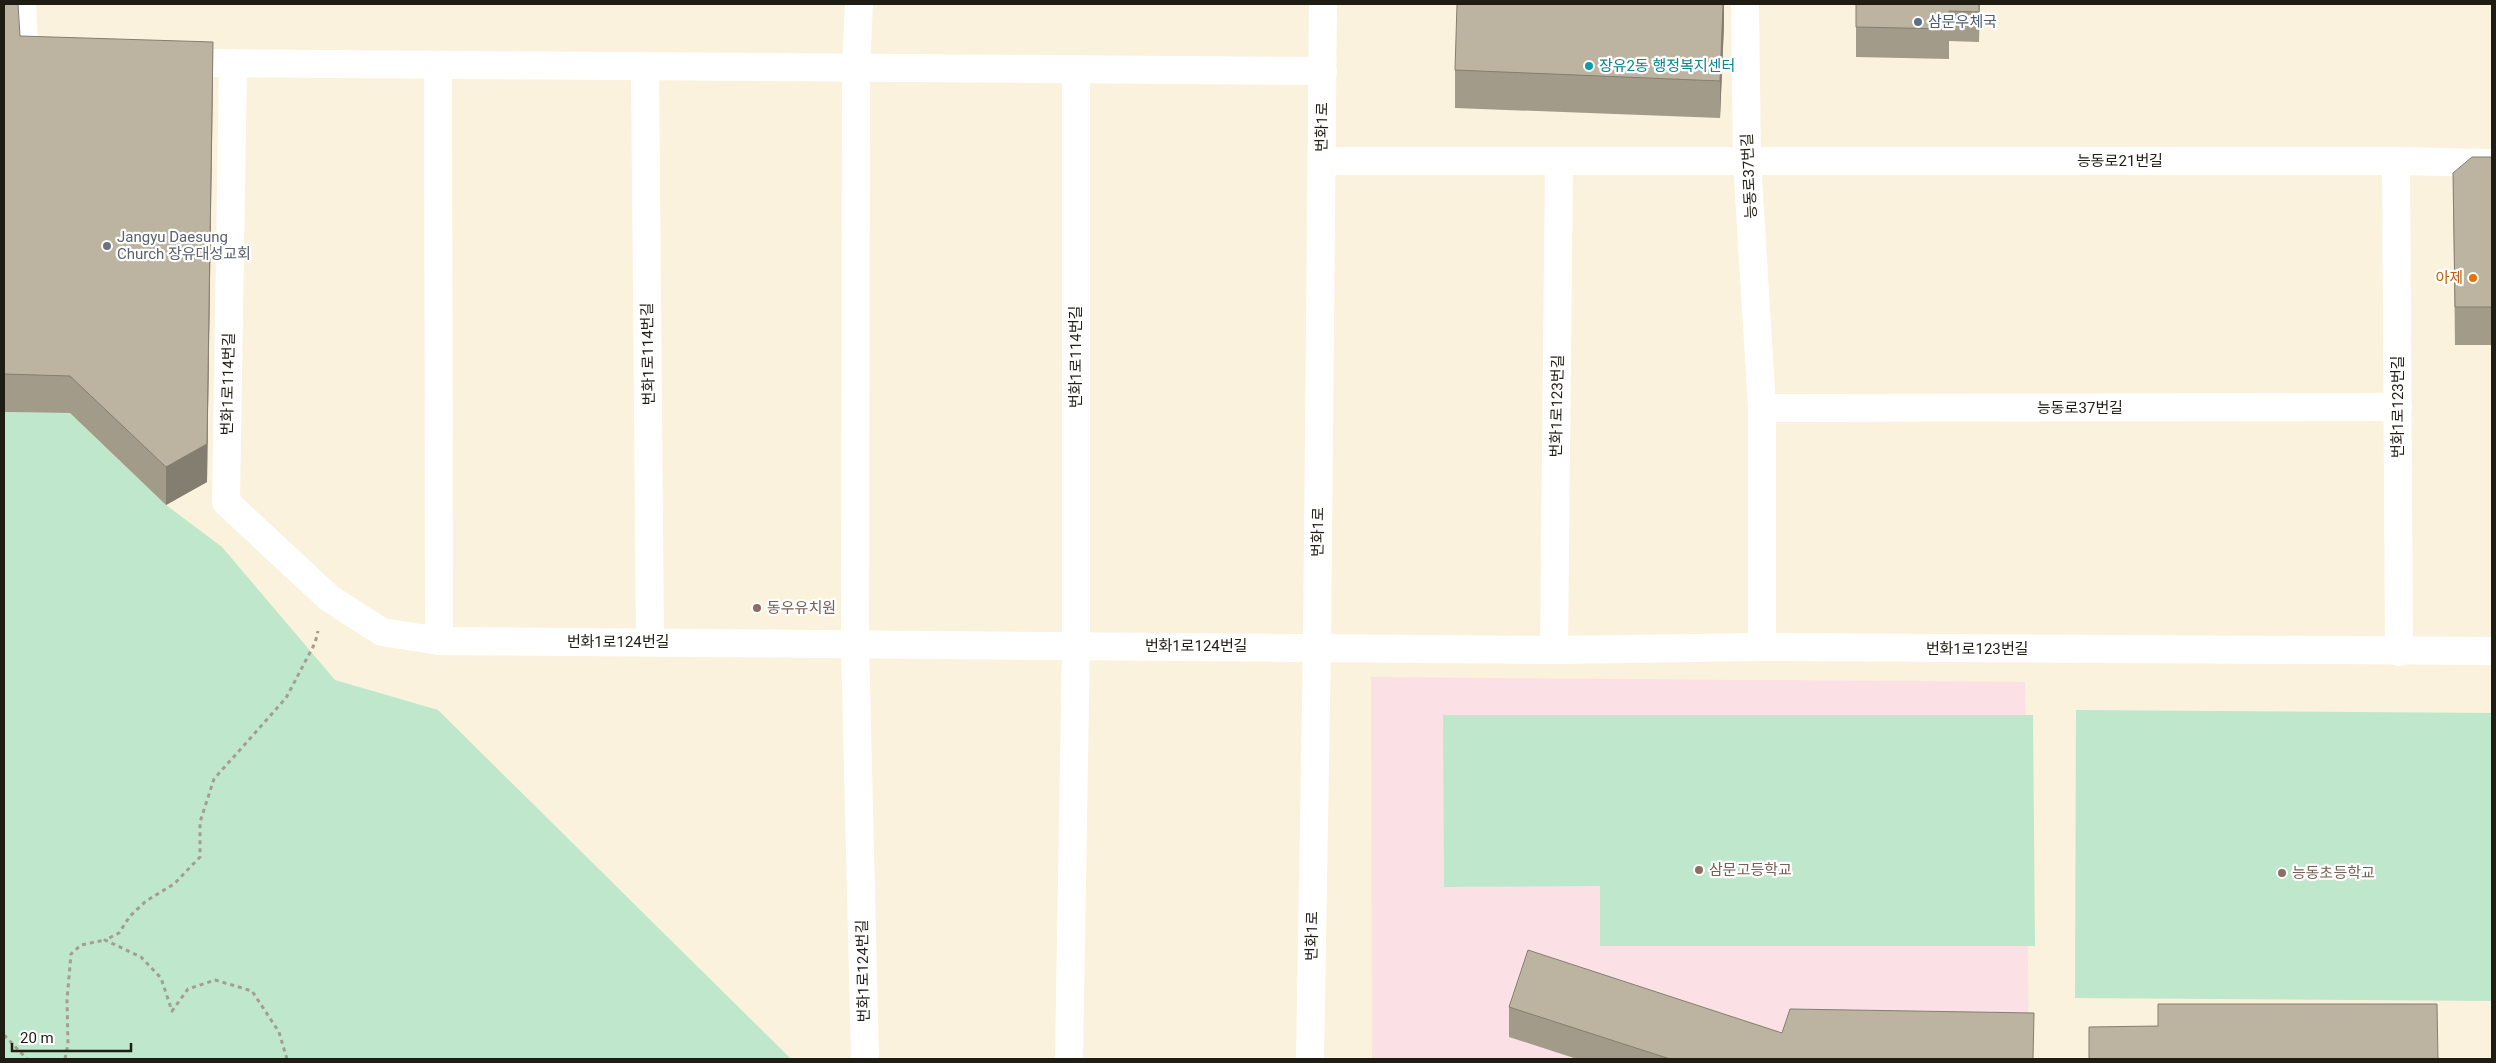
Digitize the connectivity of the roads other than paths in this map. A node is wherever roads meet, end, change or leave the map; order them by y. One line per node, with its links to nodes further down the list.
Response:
1 (22, 4): 5 (street)
2 (859, 4): 10 (street)
3 (1322, 4): 12 (street, 번화1로)
4 (1745, 4): 14 (street, 능동로37번길)
5 (59, 62)
6 (146, 62): 7 (street)
7 (234, 63): 8 (street); 20 (street, 번화1로114번길)
8 (438, 65): 9 (street); 21 (street)
9 (645, 66): 10 (street); 22 (street, 번화1로114번길)
10 (856, 67): 11 (street); 23 (street)
11 (1076, 69): 12 (street); 24 (street, 번화1로114번길)
12 (1323, 71): 16 (street, 번화1로)
13 (1559, 161): 14 (street, 능동로21번길); 16 (street, 능동로21번길); 27 (street, 번화1로123번길)
14 (1747, 161): 15 (street, 능동로21번길); 19 (street, 능동로37번길)
15 (2396, 161): 17 (street, 능동로21번길); 18 (street, 번화1로123번길)
16 (1322, 162): 25 (street, 번화1로)
17 (2492, 163)
18 (2398, 407): 19 (street, 능동로37번길); 29 (street, 번화1로123번길)
19 (1762, 408): 26 (street, 능동로37번길)
20 (382, 632): 21 (street, 번화1로124번길)
21 (439, 641): 22 (street, 번화1로124번길)
22 (650, 642): 23 (street, 번화1로124번길)
23 (855, 644): 24 (street, 번화1로124번길); 30 (street, 번화1로124번길)
24 (1076, 645): 25 (street, 번화1로124번길); 31 (street)
25 (1318, 647): 27 (street, 번화1로123번길); 32 (street, 번화1로)
26 (1762, 647): 27 (street, 번화1로123번길); 29 (street, 번화1로123번길)
27 (1554, 650)
28 (2492, 651): 29 (street, 번화1로123번길)
29 (2400, 652)
30 (865, 1059)
31 (1069, 1059)
32 (1310, 1059)

